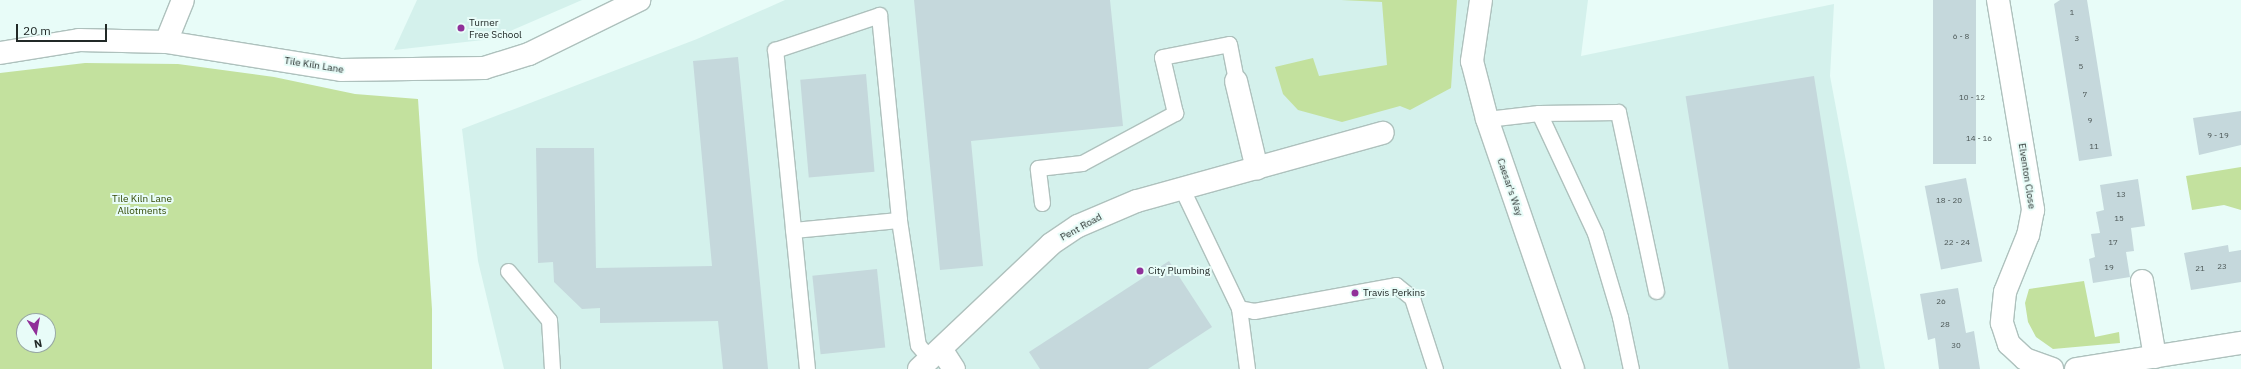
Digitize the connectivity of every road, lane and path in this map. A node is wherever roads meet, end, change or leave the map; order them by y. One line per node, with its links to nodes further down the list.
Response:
1 (183, 0): 5 (street)
2 (639, 0): 5 (street, Tile Kiln Lane)
3 (1481, 0): 9 (street, Caesar's Way)
4 (1998, 0): 30 (street, Elventon Close)
5 (166, 42): 6 (street, Tile Kiln Lane)
6 (0, 53)
7 (1236, 81): 11 (street); 13 (lane)
8 (1539, 113): 9 (lane); 18 (lane); 29 (lane)
9 (1487, 119): 28 (street, Caesar's Way)
10 (1383, 133): 11 (street, Pent Road)
11 (1257, 169): 12 (street, Pent Road)
12 (1182, 189): 19 (lane); 22 (street, Pent Road)
13 (1042, 203)
14 (899, 220): 15 (lane); 15 (lane); 22 (lane)
15 (793, 230): 24 (lane)
16 (508, 271): 23 (lane)
17 (2142, 281): 21 (street)
18 (1656, 291)
19 (1239, 308): 26 (lane); 27 (lane)
20 (2241, 343): 21 (street)
21 (2155, 357): 31 (street)
22 (930, 359): 25 (street)
23 (552, 369)
24 (806, 369)
25 (954, 369)
26 (1248, 369)
27 (1435, 369)
28 (1573, 369)
29 (1632, 369)
30 (2052, 369)
31 (2076, 369)

